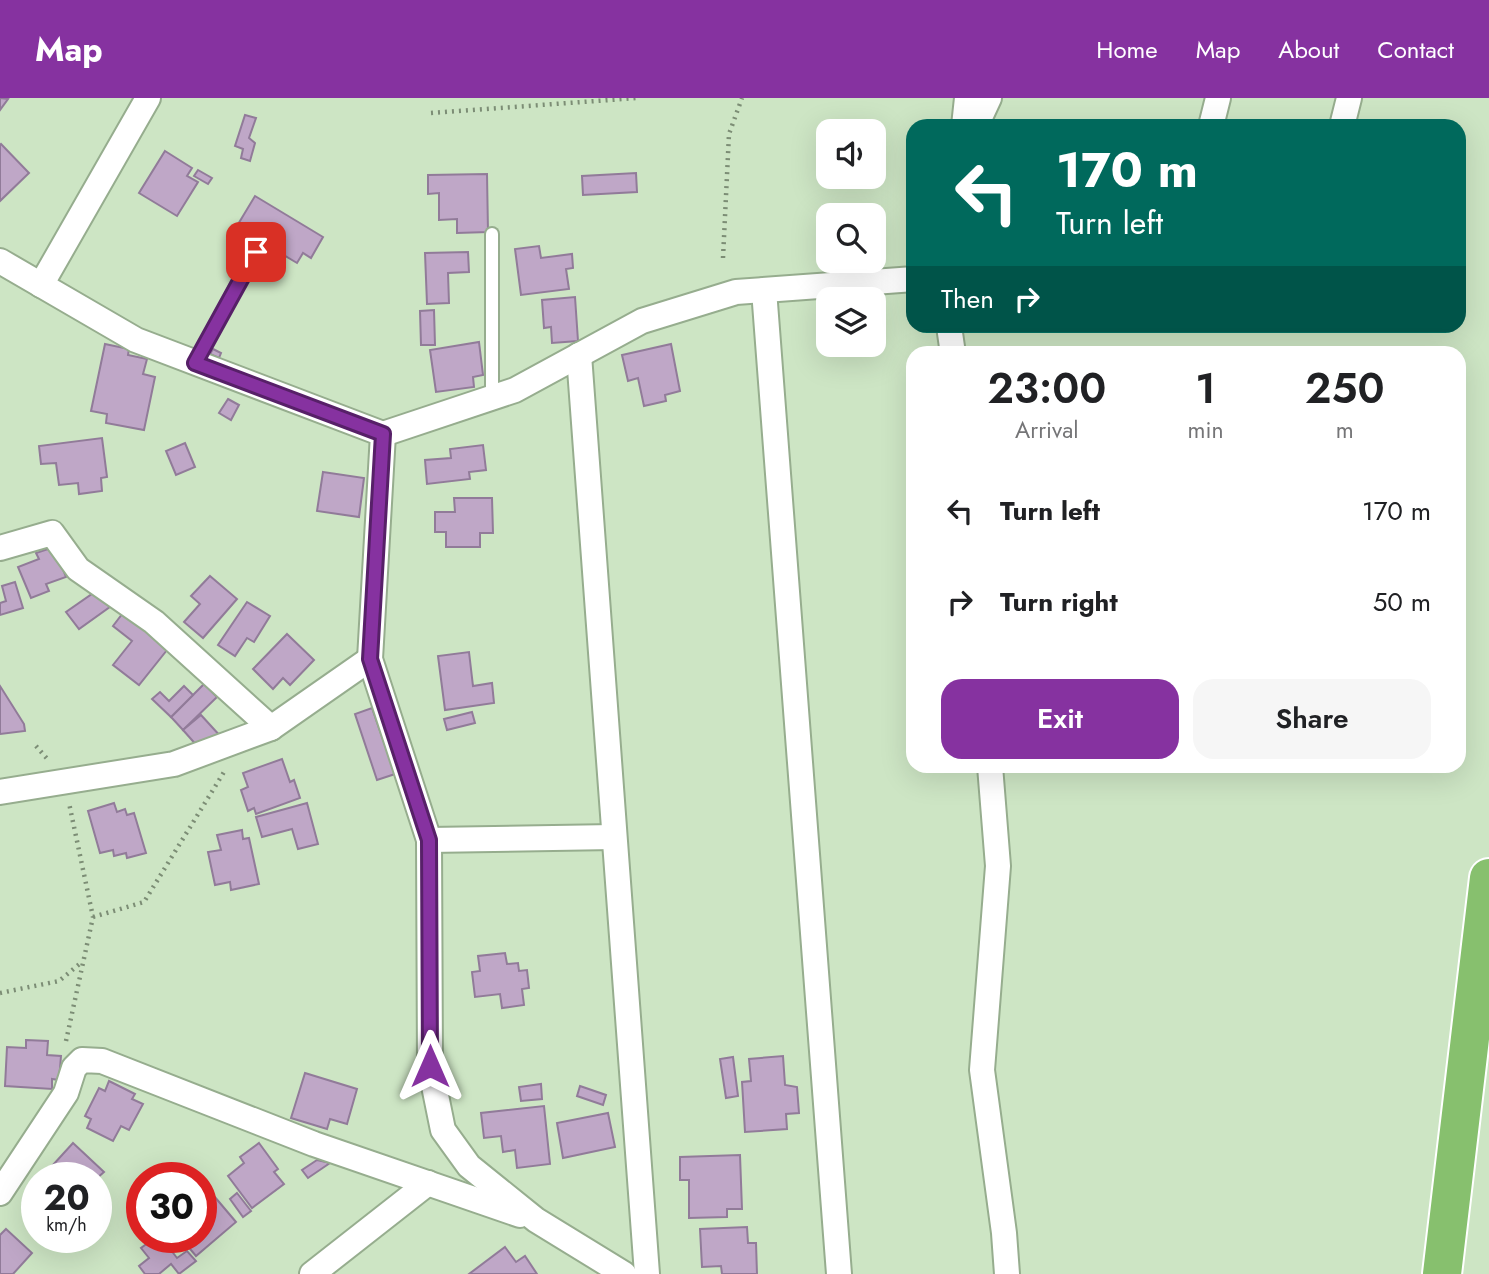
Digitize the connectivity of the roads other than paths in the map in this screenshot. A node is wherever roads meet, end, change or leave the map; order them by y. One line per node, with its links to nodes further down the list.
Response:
1 (148, 98): 14 (street)
2 (967, 98): 6 (street)
3 (989, 98): 7 (street)
4 (1218, 98): 8 (street)
5 (1349, 98): 9 (street)
6 (965, 119)
7 (979, 119)
8 (1212, 119)
9 (1344, 119)
10 (492, 234): 18 (lane)
11 (256, 252): 17 (lane)
12 (0, 261): 14 (street)
13 (906, 280): 15 (street)
14 (41, 285): 17 (street)
15 (764, 290): 16 (street); 35 (street)
16 (579, 355): 18 (street); 25 (street)
17 (195, 363): 19 (street)
18 (492, 398): 19 (street)
19 (383, 434): 21 (street)
20 (0, 548): 22 (street)
21 (370, 659): 22 (street); 26 (street)
22 (271, 728): 24 (street)
23 (991, 773): 36 (street)
24 (0, 792)
25 (614, 836): 26 (street); 34 (street)
26 (429, 840): 31 (street)
27 (1489, 878): 28 (highway)
28 (1478, 1078): 37 (highway)
29 (428, 1183): 30 (street); 31 (street); 32 (street)
30 (0, 1192)
31 (536, 1220): 33 (street)
32 (312, 1274)
33 (624, 1274)
34 (647, 1274)
35 (839, 1274)
36 (1007, 1274)
37 (1442, 1274)

